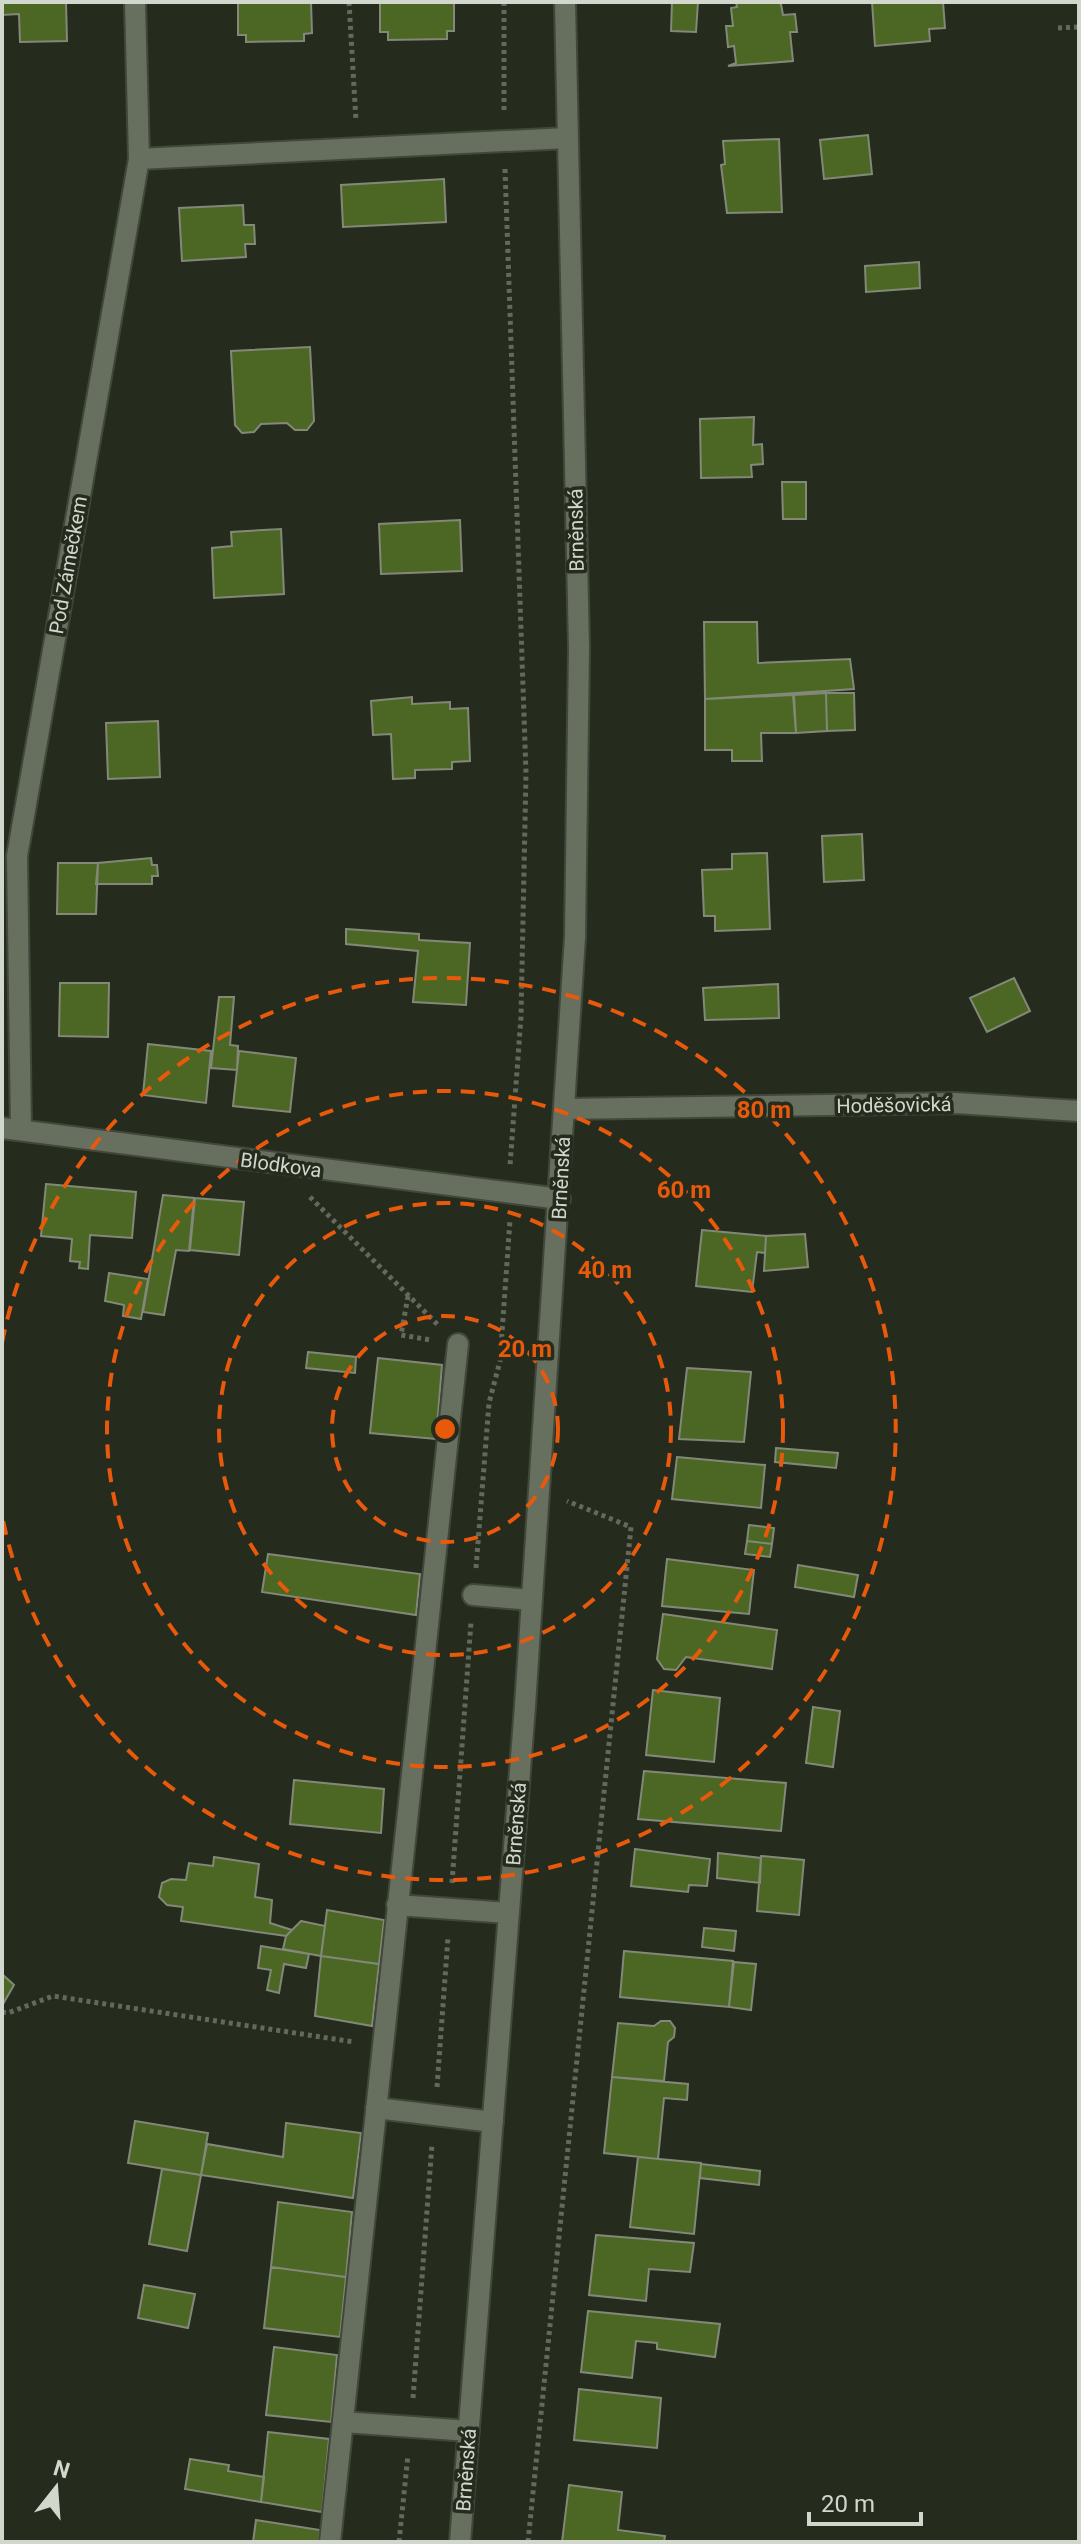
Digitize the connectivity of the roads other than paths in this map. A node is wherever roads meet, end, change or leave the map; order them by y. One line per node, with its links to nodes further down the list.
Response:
1 (135, 2): 4 (street, Pod Zámečkem)
2 (565, 2): 3 (street, Brněnská)
3 (567, 138): 4 (street); 5 (street, Brněnská)
4 (139, 159): 7 (street, Pod Zámečkem)
5 (565, 1109): 6 (street, Hoděšovická); 8 (street, Brněnská)
6 (1079, 1111)
7 (12, 1129): 8 (street, Blodkova)
8 (560, 1199): 11 (street, Brněnská)
9 (458, 1344): 12 (street)
10 (473, 1595): 11 (street)
11 (532, 1600): 13 (street, Brněnská)
12 (397, 1905): 13 (street); 14 (street)
13 (509, 1913): 15 (street, Brněnská)
14 (376, 2108): 15 (street); 16 (street)
15 (493, 2122): 17 (street, Brněnská)
16 (343, 2422): 17 (street); 18 (street)
17 (469, 2431): 19 (street, Brněnská)
18 (330, 2542)
19 (460, 2542)

